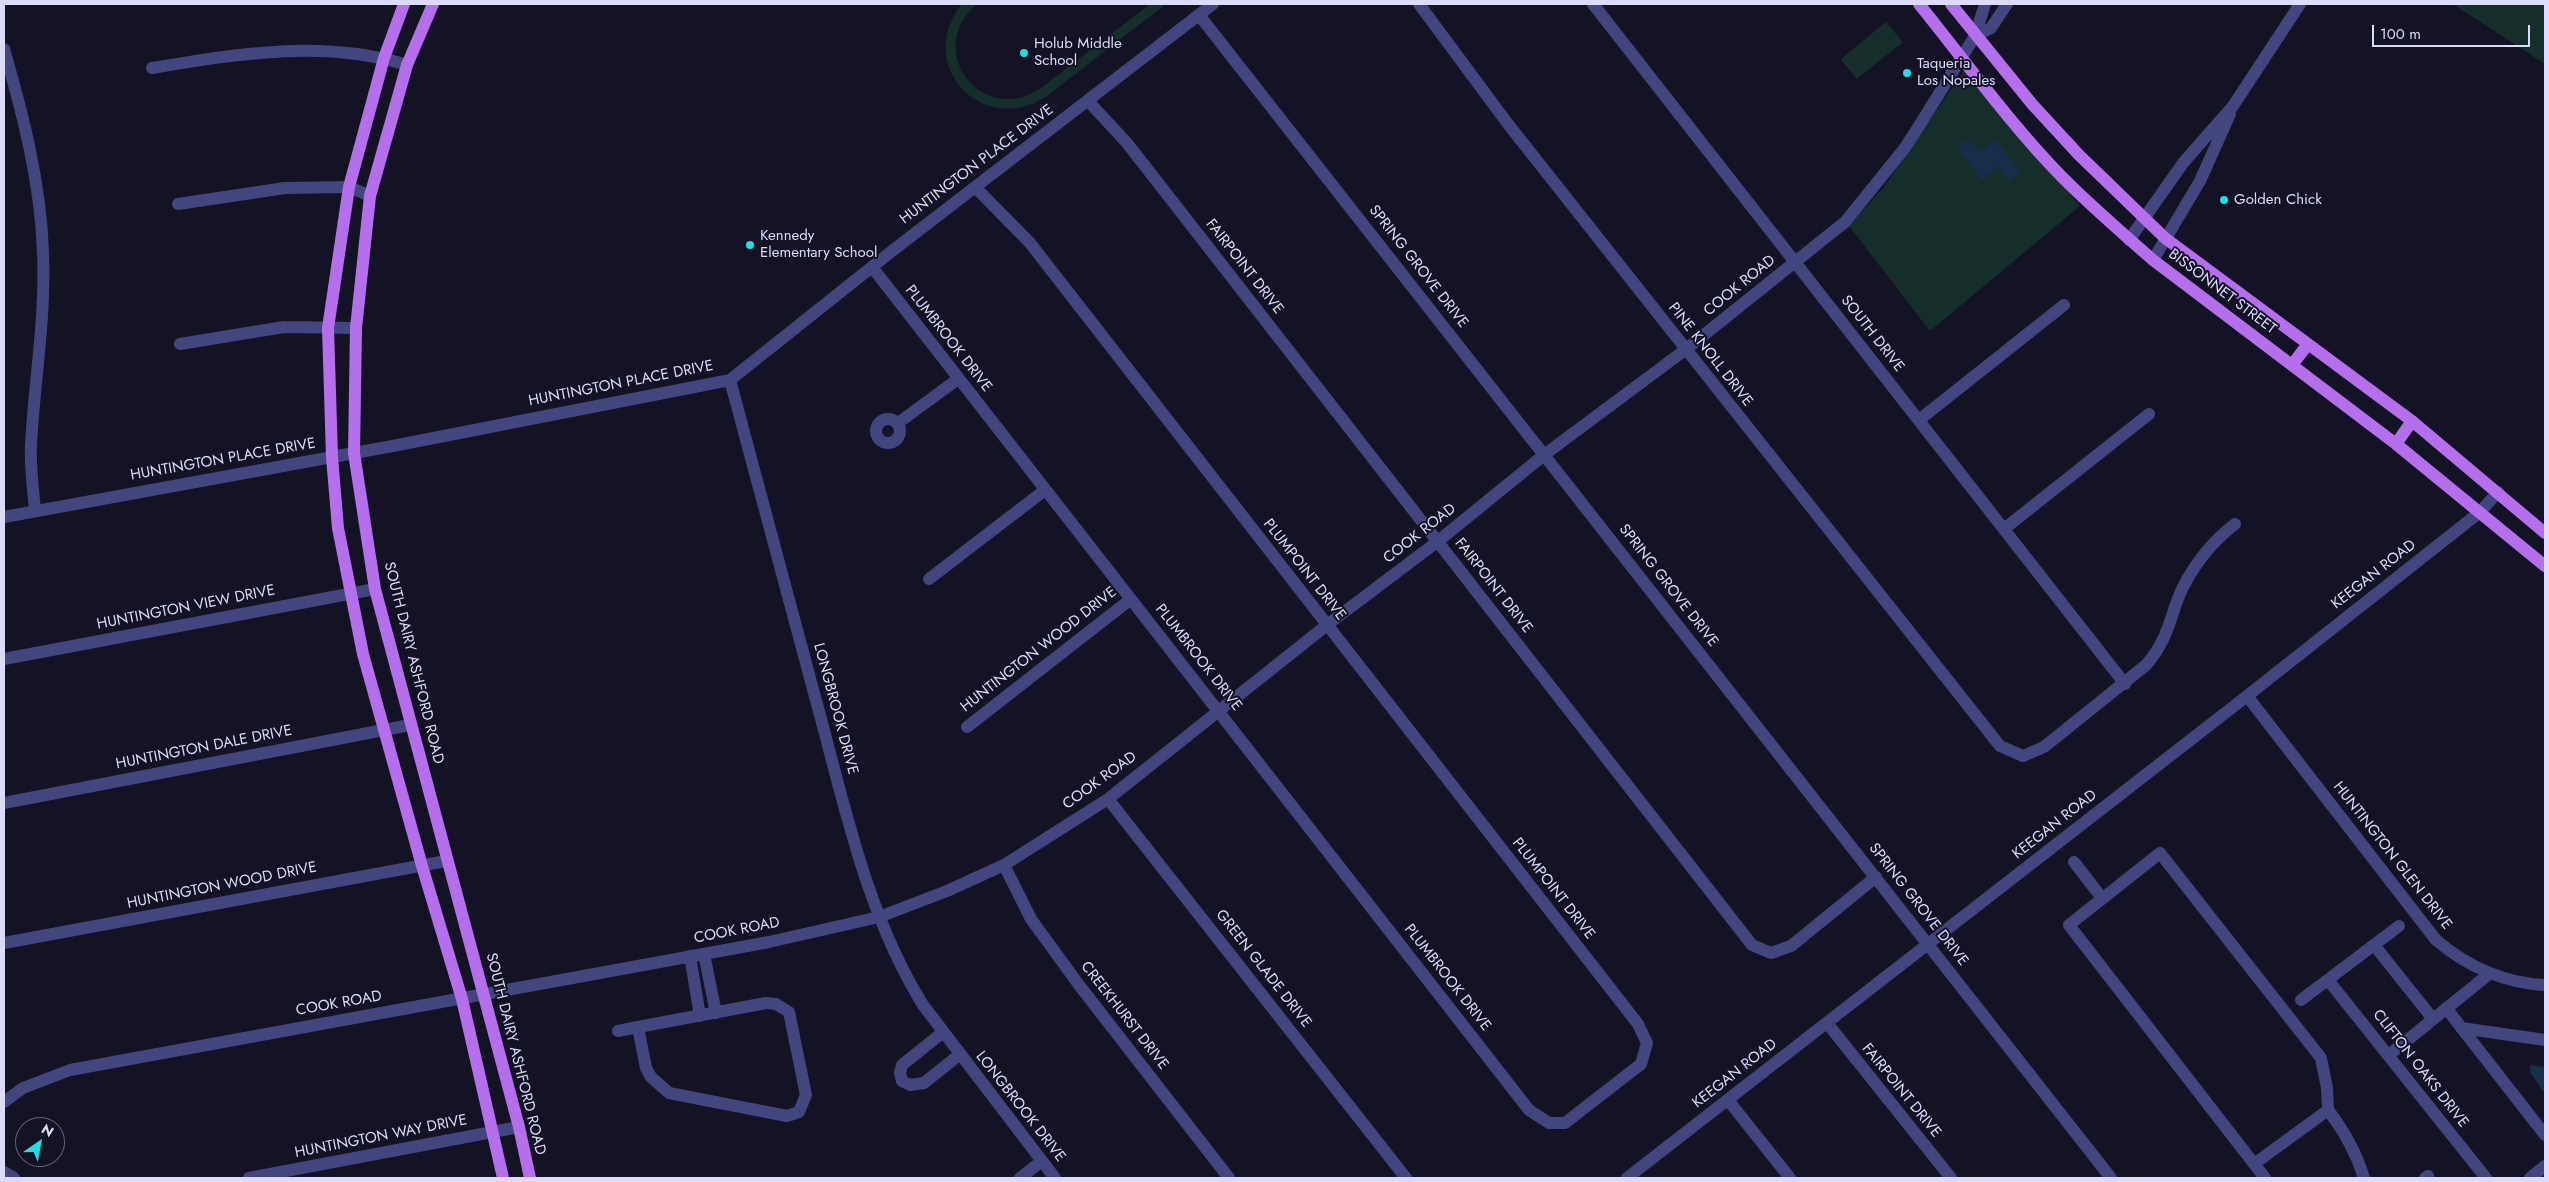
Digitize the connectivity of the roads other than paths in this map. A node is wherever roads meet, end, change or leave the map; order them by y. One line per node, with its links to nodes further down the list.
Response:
1 (404, 4): 14 (main road)
2 (433, 4): 16 (main road, SOUTH DAIRY ASHFORD ROAD)
3 (1214, 4): 11 (street, HUNTINGTON PLACE DRIVE)
4 (1419, 4): 35 (street, PINE KNOLL DRIVE)
5 (1593, 4): 28 (street, SOUTH DRIVE)
6 (1919, 4): 15 (main road, BISSONNET STREET)
7 (1951, 4): 12 (main road, BISSONNET STREET)
8 (1985, 4): 12 (street, COOK ROAD)
9 (2007, 4): 12 (street, COOK ROAD)
10 (2300, 4): 19 (street)
11 (1199, 15): 18 (street, HUNTINGTON PLACE DRIVE); 45 (street, SPRING GROVE DRIVE)
12 (1975, 36): 15 (street, COOK ROAD); 24 (main road, BISSONNET STREET)
13 (4, 49): 49 (street)
14 (384, 58): 16 (street); 17 (street); 20 (main road)
15 (1962, 58): 26 (main road, BISSONNET STREET); 28 (street, COOK ROAD)
16 (406, 65): 22 (main road, SOUTH DAIRY ASHFORD ROAD)
17 (152, 68)
18 (1088, 101): 21 (street, HUNTINGTON PLACE DRIVE); 55 (street, FAIRPOINT DRIVE)
19 (2233, 106): 24 (street); 25 (street)
20 (349, 187): 22 (street); 23 (street); 31 (main road)
21 (976, 188): 29 (street, HUNTINGTON PLACE DRIVE); 61 (street, PLUMPOINT DRIVE)
22 (370, 196): 32 (main road, SOUTH DAIRY ASHFORD ROAD)
23 (178, 204)
24 (2143, 218): 25 (main road, BISSONNET STREET); 26 (street)
25 (2165, 238): 27 (street); 34 (main road, BISSONNET STREET)
26 (2129, 240): 27 (main road, BISSONNET STREET)
27 (2153, 260): 36 (main road, BISSONNET STREET)
28 (1795, 262): 35 (street, COOK ROAD); 40 (street, SOUTH DRIVE)
29 (872, 267): 37 (street, PLUMBROOK DRIVE); 38 (street, HUNTINGTON PLACE DRIVE)
30 (2064, 304): 40 (street)
31 (328, 328): 32 (street); 33 (street); 46 (main road)
32 (356, 328): 44 (main road, SOUTH DAIRY ASHFORD ROAD)
33 (180, 344)
34 (2308, 344): 36 (main road); 41 (main road, BISSONNET STREET)
35 (1685, 350): 45 (street, COOK ROAD); 63 (street, PINE KNOLL DRIVE)
36 (2292, 366): 43 (main road, BISSONNET STREET)
37 (958, 379): 42 (street); 47 (street, PLUMBROOK DRIVE)
38 (730, 380): 44 (street, HUNTINGTON PLACE DRIVE); 77 (street, LONGBROOK DRIVE)
39 (2149, 414): 53 (street)
40 (1919, 420): 53 (street, SOUTH DRIVE)
41 (2412, 421): 43 (main road); 48 (main road, BISSONNET STREET)
42 (898, 423)
43 (2396, 444): 50 (main road, BISSONNET STREET)
44 (354, 453): 46 (street, HUNTINGTON PLACE DRIVE); 58 (main road, SOUTH DAIRY ASHFORD ROAD)
45 (1544, 455): 55 (street, COOK ROAD); 75 (street, SPRING GROVE DRIVE)
46 (332, 457): 49 (street, HUNTINGTON PLACE DRIVE); 59 (main road)
47 (1044, 490): 57 (street); 60 (street, PLUMBROOK DRIVE)
48 (2498, 492): 50 (street, KEEGAN ROAD); 54 (main road, BISSONNET STREET)
49 (35, 510): 51 (street, HUNTINGTON PLACE DRIVE)
50 (2480, 512): 56 (main road, BISSONNET STREET); 64 (street, KEEGAN ROAD)
51 (4, 516)
52 (2235, 524): 63 (street)
53 (2004, 529): 63 (street, SOUTH DRIVE)
54 (2545, 533)
55 (1437, 542): 61 (street, COOK ROAD); 75 (street, FAIRPOINT DRIVE)
56 (2545, 566)
57 (929, 579)
58 (375, 589): 59 (street, HUNTINGTON VIEW DRIVE); 66 (main road, SOUTH DAIRY ASHFORD ROAD)
59 (350, 593): 62 (street, HUNTINGTON VIEW DRIVE); 68 (main road)
60 (1131, 599): 65 (street, PLUMBROOK DRIVE); 67 (street, HUNTINGTON WOOD DRIVE)
61 (1326, 625): 65 (street, COOK ROAD); 102 (street, PLUMPOINT DRIVE)
62 (4, 659)
63 (2125, 684)
64 (2247, 696): 80 (street, KEEGAN ROAD); 84 (street, HUNTINGTON GLEN DRIVE)
65 (1219, 710): 69 (street, COOK ROAD); 102 (street, PLUMBROOK DRIVE)
66 (410, 725): 68 (street, HUNTINGTON DALE DRIVE); 71 (main road, SOUTH DAIRY ASHFORD ROAD)
67 (966, 727)
68 (384, 730): 70 (street, HUNTINGTON DALE DRIVE); 74 (main road)
69 (1108, 799): 73 (street, COOK ROAD); 120 (street, GREEN GLADE DRIVE)
70 (4, 803)
71 (446, 861): 74 (street, HUNTINGTON WOOD DRIVE); 87 (main road, SOUTH DAIRY ASHFORD ROAD)
72 (2074, 862): 76 (street)
73 (1004, 865): 77 (street, COOK ROAD); 119 (street, CREEKHURST DRIVE)
74 (422, 866): 79 (street, HUNTINGTON WOOD DRIVE); 88 (main road)
75 (1876, 877): 80 (street, SPRING GROVE DRIVE)
76 (2102, 898): 105 (street); 110 (street)
77 (879, 917): 82 (street, COOK ROAD); 98 (street, LONGBROOK DRIVE)
78 (2399, 926): 81 (street)
79 (4, 943)
80 (1927, 945): 94 (street, KEEGAN ROAD); 124 (street, SPRING GROVE DRIVE)
81 (2374, 945): 85 (street); 93 (street)
82 (704, 954): 83 (street, COOK ROAD); 91 (street)
83 (690, 956): 87 (street, COOK ROAD); 92 (street)
84 (2489, 974): 86 (street, HUNTINGTON GLEN DRIVE); 90 (street)
85 (2328, 980): 89 (street); 101 (street, CLIFTON OAKS DRIVE)
86 (2545, 986)
87 (484, 994): 88 (street, COOK ROAD); 106 (main road, SOUTH DAIRY ASHFORD ROAD)
88 (462, 999): 104 (street, COOK ROAD); 107 (main road)
89 (2302, 1000)
90 (2446, 1008): 93 (street); 96 (street)
91 (716, 1012): 92 (street); 95 (street)
92 (700, 1016): 95 (street)
93 (2433, 1019): 101 (street)
94 (1827, 1023): 103 (street, KEEGAN ROAD); 123 (street, FAIRPOINT DRIVE)
95 (638, 1027): 97 (street)
96 (2462, 1028): 99 (street); 108 (street)
97 (618, 1031)
98 (942, 1033): 100 (street, LONGBROOK DRIVE); 100 (street, LONGBROOK DRIVE)
99 (2545, 1040)
100 (959, 1055): 109 (street, LONGBROOK DRIVE)
101 (2389, 1055): 127 (street, CLIFTON OAKS DRIVE)
102 (1498, 1070)
103 (1728, 1100): 121 (street, KEEGAN ROAD); 122 (street)
104 (4, 1102)
105 (2328, 1110): 110 (street); 126 (street)
106 (519, 1127): 107 (street, HUNTINGTON WAY DRIVE); 116 (main road, SOUTH DAIRY ASHFORD ROAD)
107 (494, 1132): 114 (street, HUNTINGTON WAY DRIVE); 115 (main road)
108 (2545, 1135)
109 (1042, 1161): 117 (street); 118 (street, LONGBROOK DRIVE)
110 (2254, 1164): 125 (street)
111 (2545, 1166): 128 (street)
112 (4, 1172): 113 (street)
113 (14, 1178)
114 (249, 1178)
115 (503, 1178)
116 (530, 1178)
117 (1020, 1178)
118 (1055, 1178)
119 (1230, 1178)
120 (1406, 1178)
121 (1628, 1178)
122 (1790, 1178)
123 (1951, 1178)
124 (2111, 1178)
125 (2264, 1178)
126 (2364, 1178)
127 (2486, 1178)
128 (2530, 1178)

